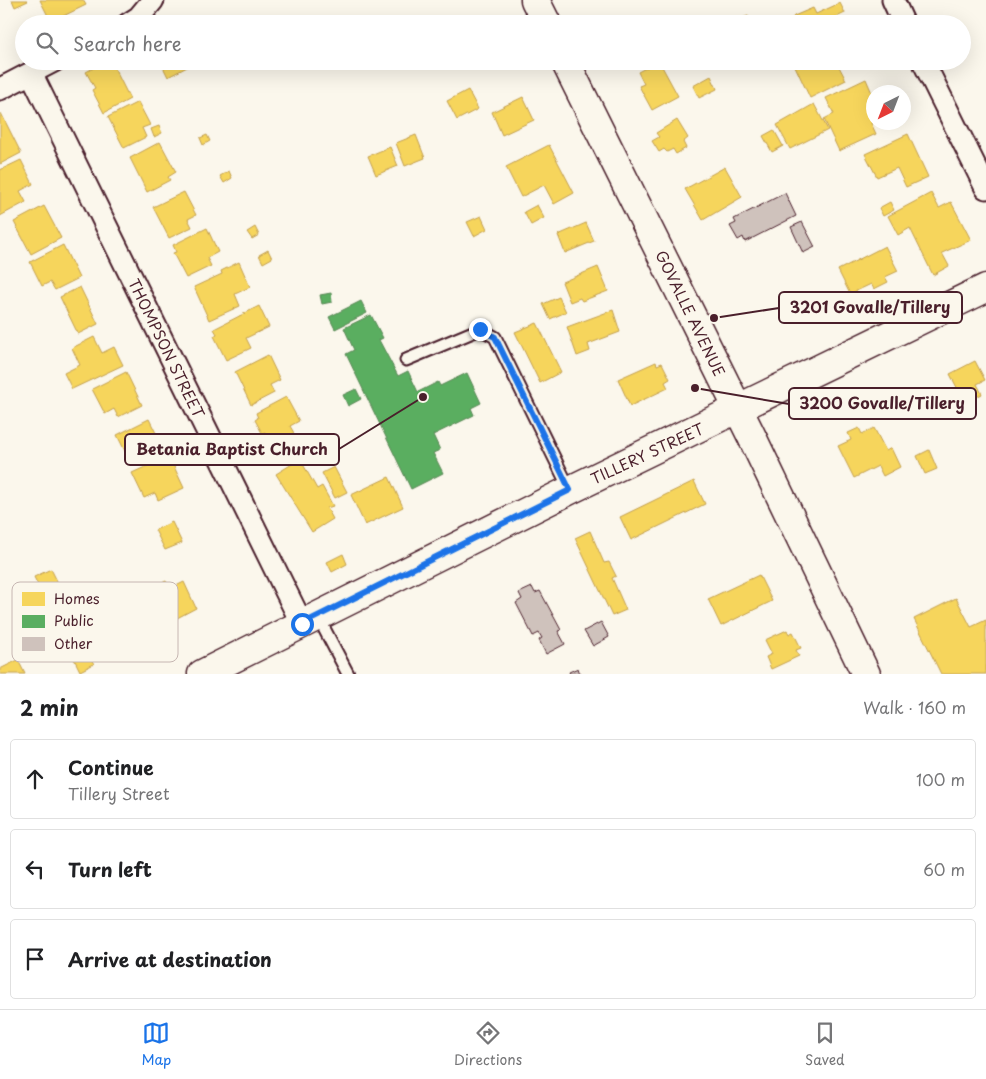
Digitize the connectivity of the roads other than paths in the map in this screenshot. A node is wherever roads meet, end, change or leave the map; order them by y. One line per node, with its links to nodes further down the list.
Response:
1 (153, 0): 4 (street)
2 (535, 0): 5 (street)
3 (893, 0): 6 (street)
4 (141, 15)
5 (542, 15)
6 (900, 15)
7 (37, 70): 10 (street)
8 (569, 70): 15 (street, GOVALLE AVENUE)
9 (927, 70): 12 (street)
10 (31, 73): 11 (street); 17 (street, THOMPSON STREET)
11 (0, 89)
12 (986, 188)
13 (986, 288): 15 (street, TILLERY STREET)
14 (406, 360): 16 (lane)
15 (738, 409): 16 (street, TILLERY STREET); 20 (street, GOVALLE AVENUE)
16 (570, 490): 17 (street, TILLERY STREET)
17 (310, 620): 18 (street, TILLERY STREET); 19 (lane)
18 (202, 674)
19 (348, 674)
20 (866, 674)

